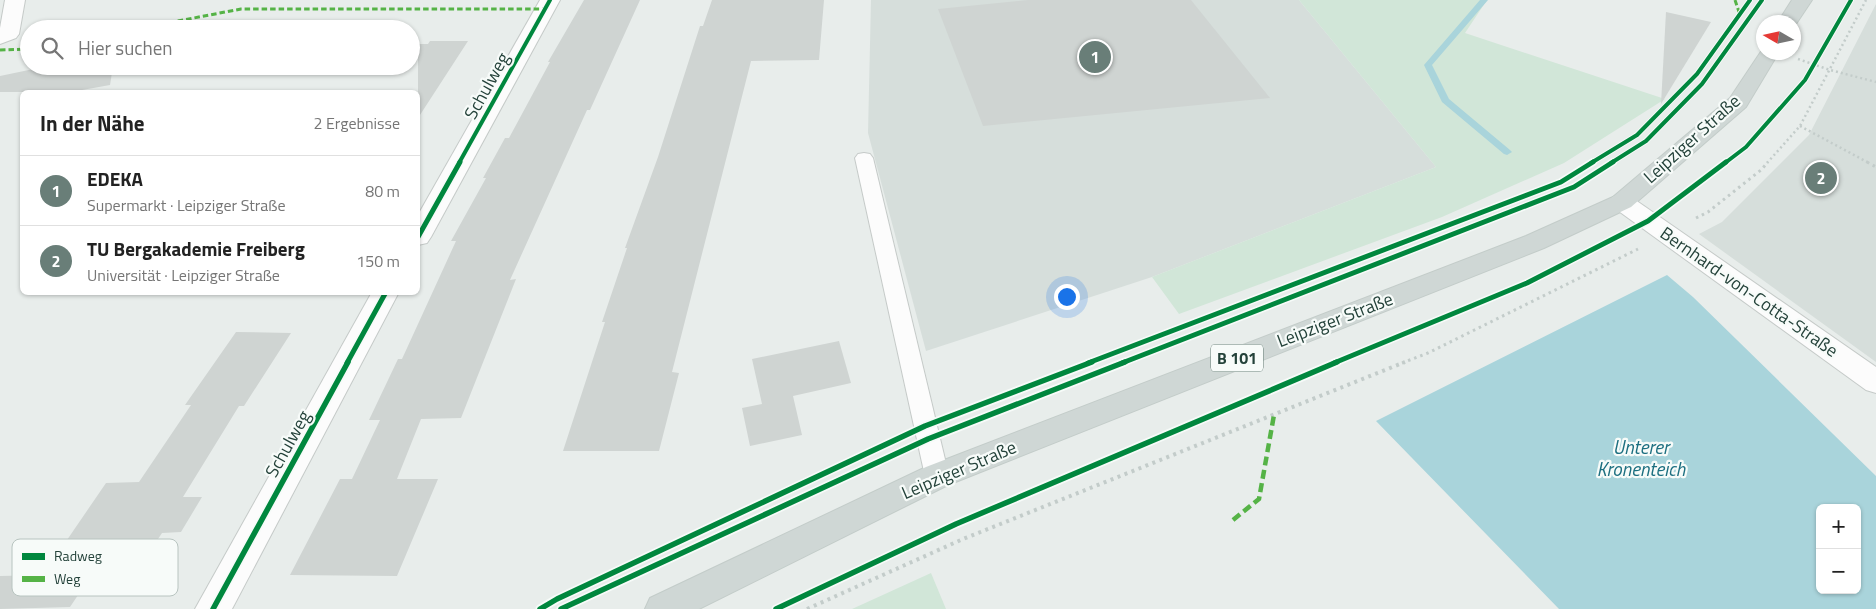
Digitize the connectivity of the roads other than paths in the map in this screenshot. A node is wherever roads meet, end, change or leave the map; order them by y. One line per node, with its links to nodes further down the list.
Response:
1 (15, 0): 5 (street)
2 (550, 0): 9 (street, Schulweg)
3 (1802, 0): 4 (main road)
4 (1792, 15)
5 (0, 38)
6 (1764, 60): 8 (main road, Leipziger Straße / B 101)
7 (864, 158): 12 (lane)
8 (1622, 202): 11 (street, Bernhard-von-Cotta-Straße); 12 (main road, Leipziger Straße / B 101)
9 (420, 232)
10 (384, 295): 13 (street, Schulweg)
11 (1876, 382)
12 (937, 476): 14 (main road, Leipziger Straße / B 101)
13 (213, 609)
14 (663, 609)

